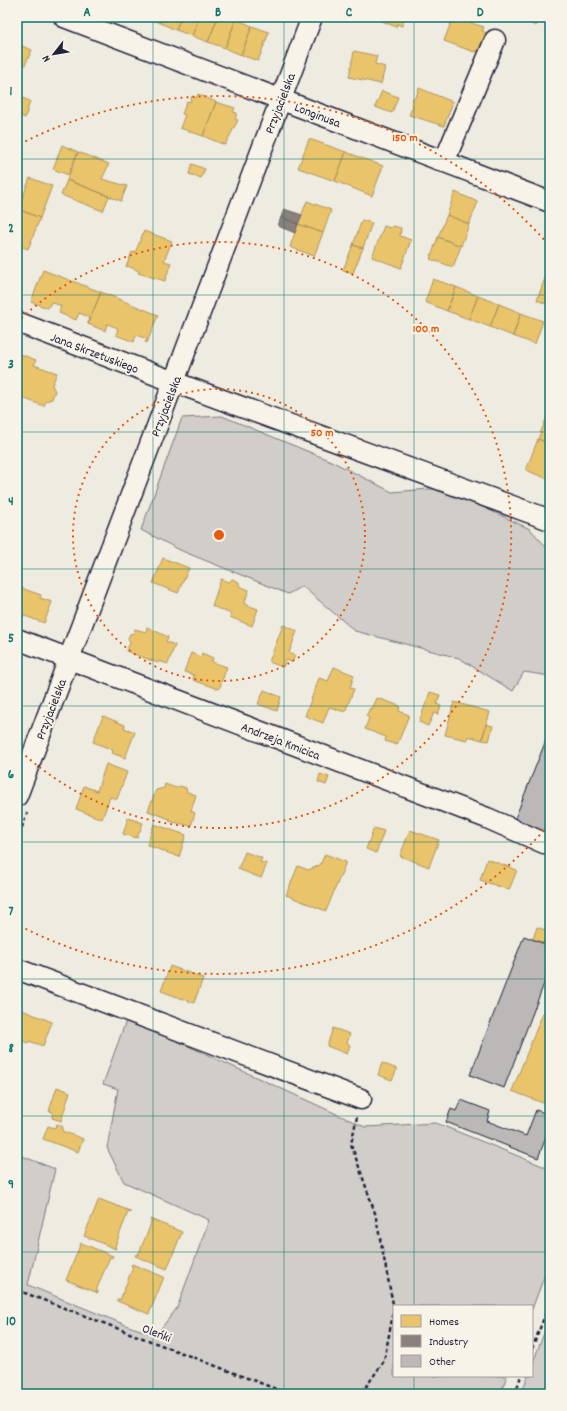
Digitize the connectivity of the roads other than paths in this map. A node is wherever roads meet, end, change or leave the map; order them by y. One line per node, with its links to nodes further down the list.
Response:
1 (64, 17): 4 (street, Longinusa)
2 (312, 17): 4 (street, Przyjacielska)
3 (495, 40): 5 (street)
4 (281, 100): 5 (street, Longinusa); 8 (street, Przyjacielska)
5 (444, 162): 6 (street, Longinusa)
6 (550, 202)
7 (17, 322): 8 (street, Jana Skrzetuskiego)
8 (174, 382): 9 (street, Jana Skrzetuskiego); 11 (street, Przyjacielska)
9 (550, 520)
10 (17, 639): 11 (street, Andrzeja Kmicica)
11 (68, 660): 12 (street, Przyjacielska); 13 (street, Andrzeja Kmicica)
12 (17, 796)
13 (544, 843)
14 (17, 969): 15 (street)
15 (361, 1099)

